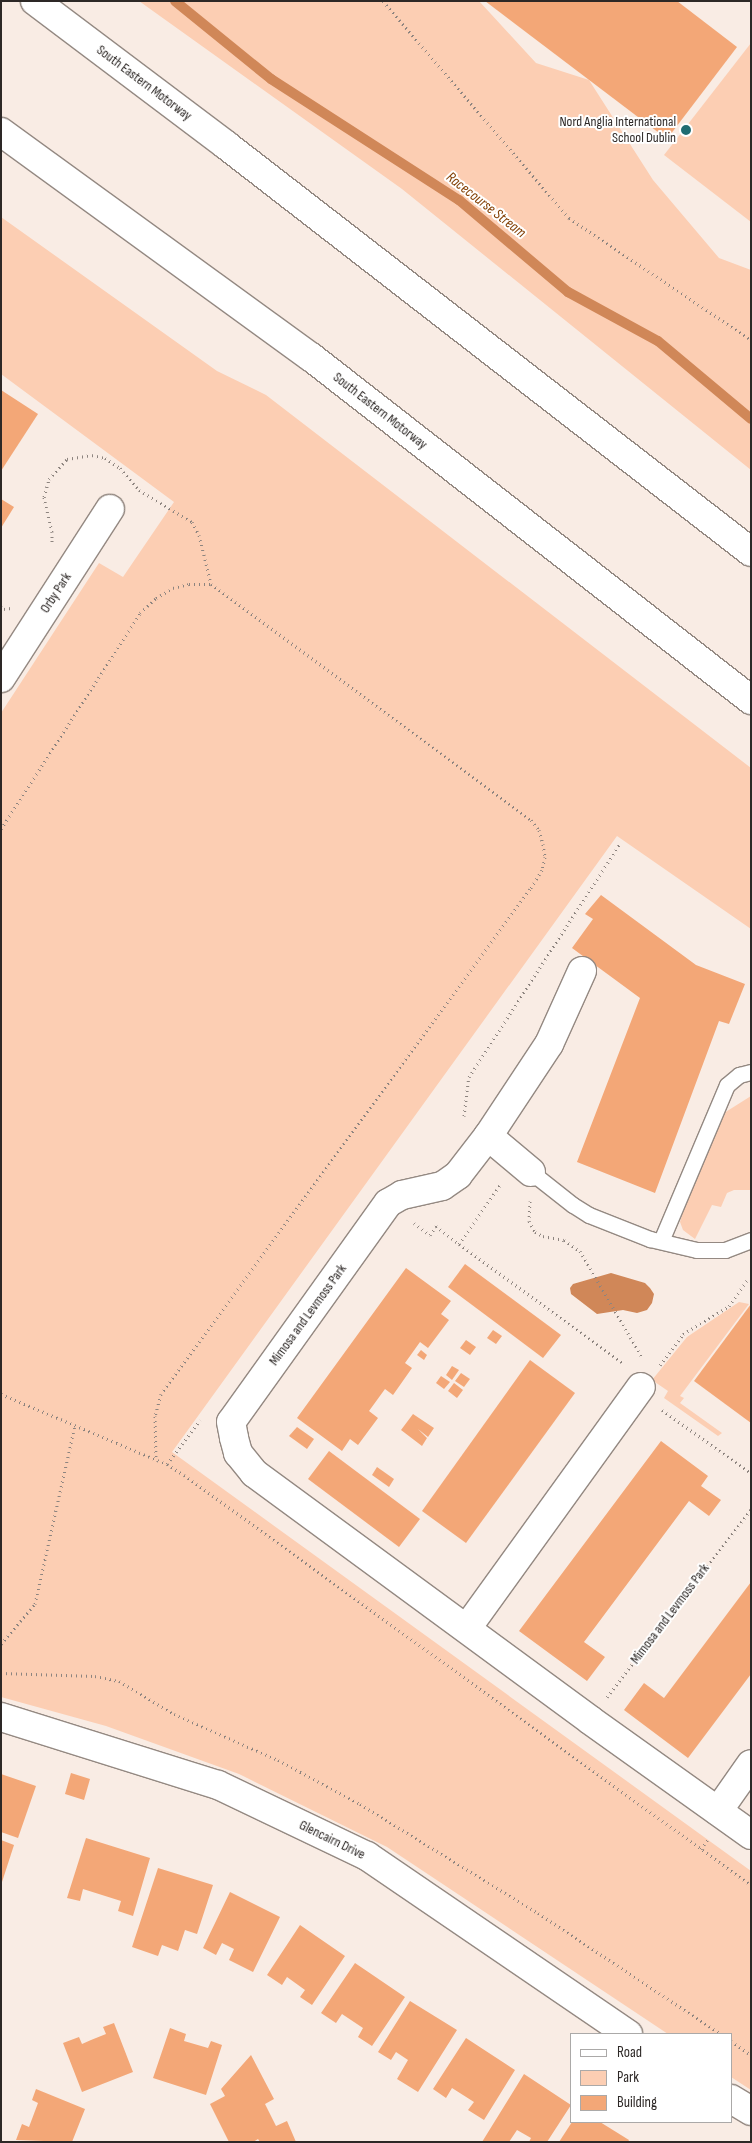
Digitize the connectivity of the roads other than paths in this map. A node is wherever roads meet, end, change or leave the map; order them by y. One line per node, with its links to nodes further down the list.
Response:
1 (35, 1): 4 (main road, South Eastern Motorway)
2 (1, 132): 7 (main road, South Eastern Motorway)
3 (110, 509): 5 (main road, Orby Park)
4 (751, 552)
5 (9, 649): 6 (main road, Orby Park)
6 (1, 678)
7 (751, 700)
8 (582, 971): 10 (main road, Mimosa and Levmoss Park)
9 (751, 1072): 13 (lane)
10 (488, 1136): 11 (main road); 15 (main road, Mimosa and Levmoss Park)
11 (531, 1172): 13 (lane)
12 (751, 1240): 13 (lane)
13 (661, 1241)
14 (646, 1382): 15 (main road)
15 (467, 1628): 18 (main road, Mimosa and Levmoss Park)
16 (1, 1717): 20 (main road, Glencairn Drive)
17 (751, 1764): 18 (main road)
18 (718, 1811): 19 (main road, Mimosa and Levmoss Park)
19 (751, 1835)
20 (627, 2033)
21 (732, 2099): 22 (main road)
22 (751, 2111)

